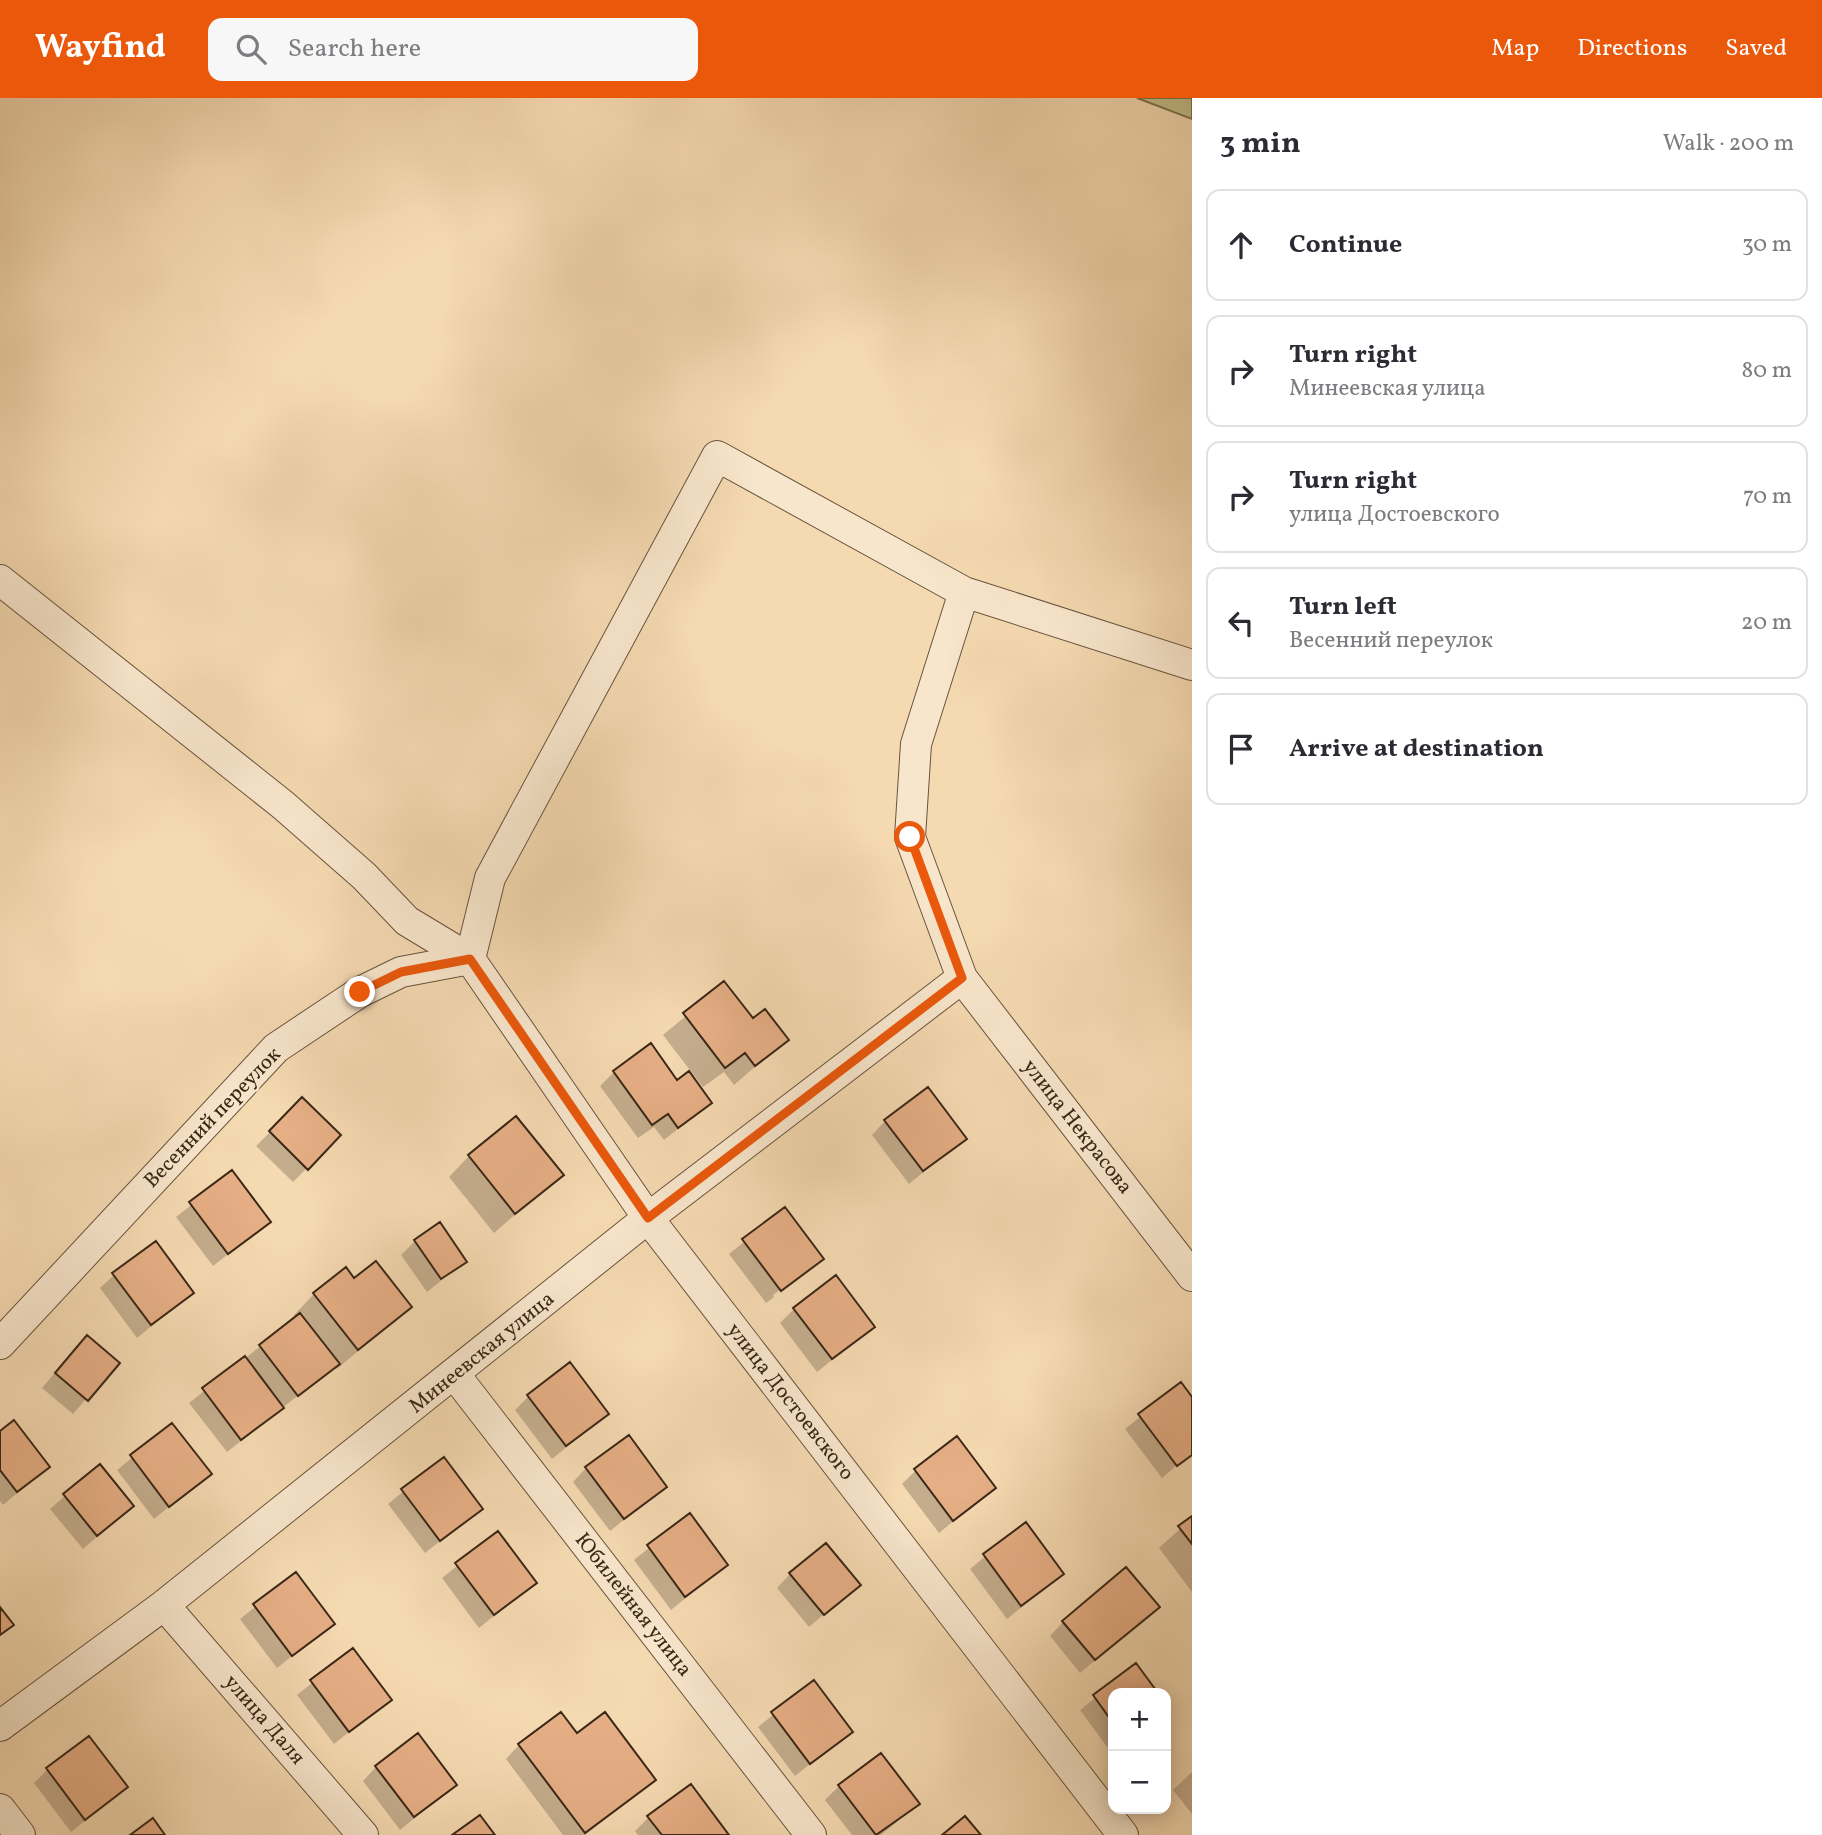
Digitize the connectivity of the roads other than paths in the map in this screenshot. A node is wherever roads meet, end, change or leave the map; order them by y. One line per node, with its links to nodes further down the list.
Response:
1 (0, 580): 4 (street)
2 (964, 592): 3 (street); 4 (street); 5 (street, улица Некрасова)
3 (1192, 665)
4 (470, 959): 6 (street, улица Достоевского); 8 (street, Весенний переулок)
5 (962, 978): 6 (street, Минеевская улица); 7 (street, улица Некрасова)
6 (648, 1218): 9 (street, Минеевская улица); 16 (street, улица Достоевского)
7 (1192, 1276)
8 (0, 1344)
9 (456, 1375): 10 (street, Минеевская улица); 15 (street, Юбилейная улица)
10 (164, 1605): 11 (street, Минеевская улица); 14 (street, улица Даля)
11 (0, 1726)
12 (0, 1809): 13 (street)
13 (20, 1835)
14 (363, 1835)
15 (811, 1835)
16 (1123, 1835)

